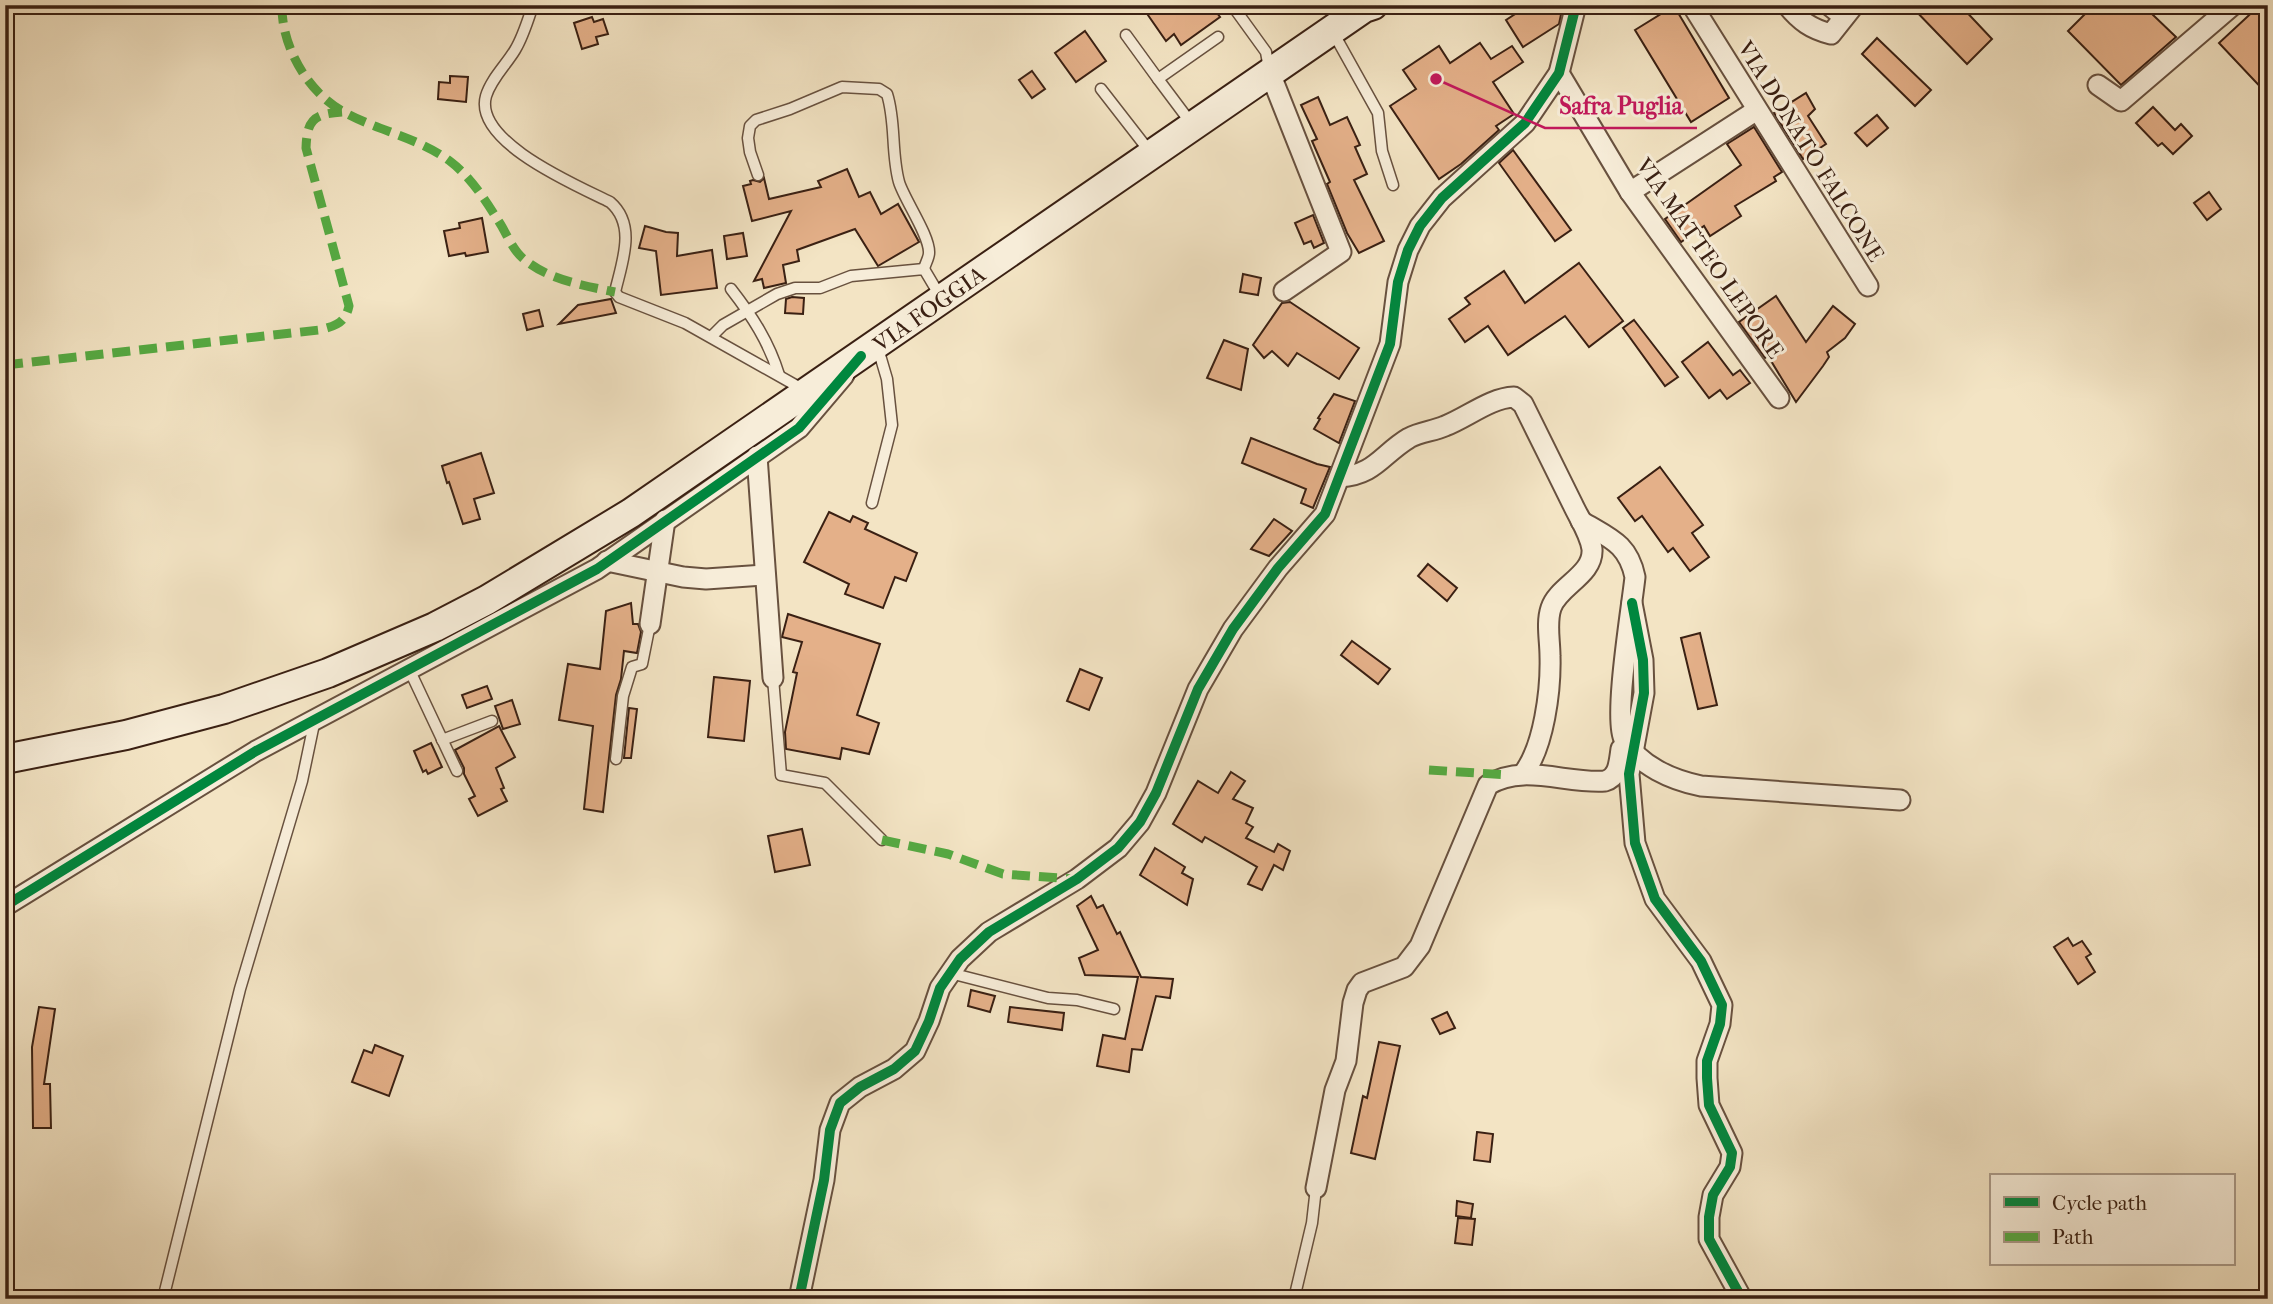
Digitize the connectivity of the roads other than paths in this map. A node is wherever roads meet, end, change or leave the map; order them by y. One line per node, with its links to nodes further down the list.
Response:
1 (533, 5): 29 (lane)
2 (1232, 5): 12 (lane)
3 (1576, 5): 13 (street)
4 (1692, 5): 17 (street, VIA DONATO FALCONE)
5 (1787, 5): 8 (street)
6 (2233, 5): 15 (street)
7 (1366, 6): 9 (main road, VIA FOGGIA)
8 (1842, 9)
9 (1332, 30): 12 (main road, VIA FOGGIA); 21 (lane)
10 (1126, 35): 14 (lane)
11 (1218, 37): 14 (lane)
12 (1270, 73): 18 (main road, VIA FOGGIA); 26 (street)
13 (1559, 73): 22 (street, VIA MATTEO LEPORE); 35 (street)
14 (1158, 79): 18 (lane)
15 (2098, 85)
16 (1101, 89): 19 (lane)
17 (1757, 110): 22 (street); 24 (street, VIA DONATO FALCONE)
18 (1193, 126): 19 (main road, VIA FOGGIA)
19 (1152, 155): 27 (main road, VIA FOGGIA)
20 (758, 175): 23 (lane)
21 (1393, 186)
22 (1630, 192): 33 (street, VIA MATTEO LEPORE)
23 (924, 269): 27 (lane); 28 (lane)
24 (1868, 286)
25 (731, 289): 28 (lane)
26 (1284, 291)
27 (942, 300): 30 (main road, VIA FOGGIA)
28 (748, 312): 29 (lane); 31 (lane)
29 (711, 337): 31 (lane)
30 (869, 350): 32 (main road, VIA FOGGIA); 34 (street); 36 (lane)
31 (779, 375): 32 (lane)
32 (808, 393): 49 (main road, VIA FOGGIA)
33 (1779, 398)
34 (757, 456): 37 (street); 41 (street)
35 (1340, 477): 38 (street); 56 (street)
36 (872, 503)
37 (665, 520): 39 (street); 40 (street)
38 (1581, 521): 48 (street); 52 (street)
39 (607, 561): 40 (street); 43 (street)
40 (659, 572): 41 (street); 42 (street)
41 (765, 575): 44 (street)
42 (650, 624): 50 (lane)
43 (409, 669): 45 (street); 47 (lane)
44 (773, 678): 54 (lane)
45 (315, 719): 55 (street); 59 (lane)
46 (492, 721): 47 (lane)
47 (442, 740): 51 (lane)
48 (1628, 744): 52 (street); 53 (street); 62 (street)
49 (5, 759)
50 (616, 759)
51 (457, 771)
52 (1523, 774): 58 (street)
53 (1900, 800)
54 (882, 840)
55 (5, 906)
56 (950, 973): 57 (lane); 60 (street)
57 (1114, 1009)
58 (1317, 1188): 61 (lane)
59 (163, 1299)
60 (800, 1299)
61 (1294, 1299)
62 (1742, 1299)

